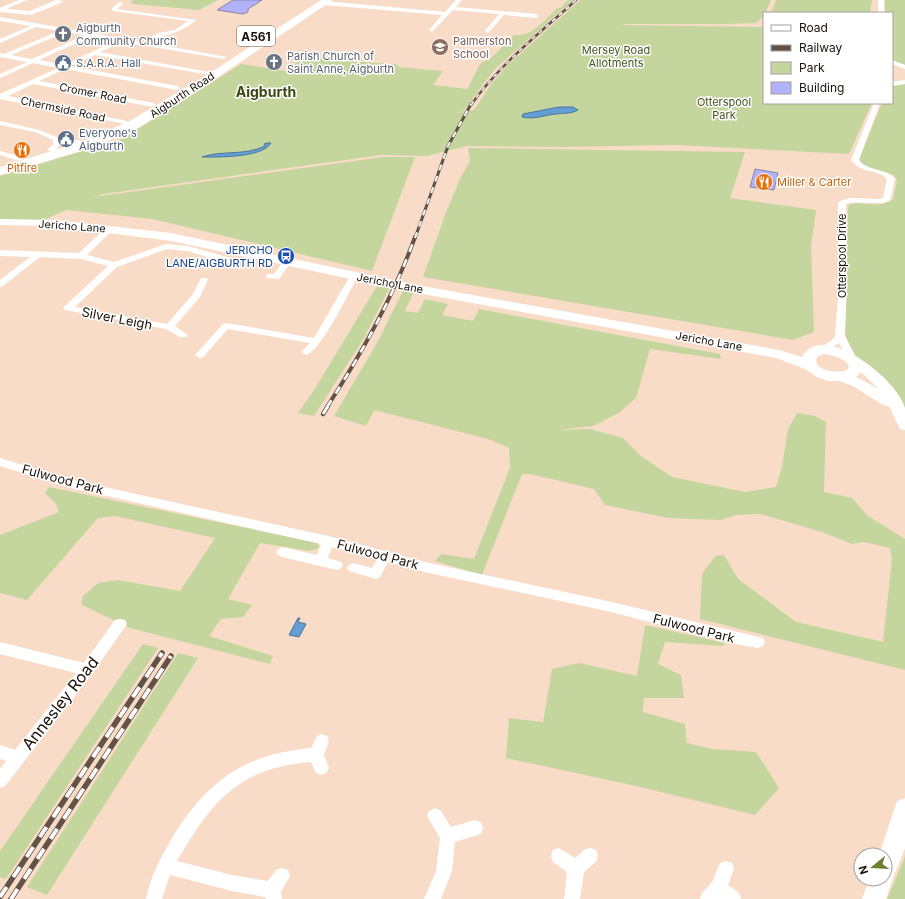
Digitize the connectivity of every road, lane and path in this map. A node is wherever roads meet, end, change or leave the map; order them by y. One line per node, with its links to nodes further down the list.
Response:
1 (24, 0): 8 (street)
2 (59, 0): 10 (street)
3 (459, 0): 9 (street)
4 (881, 0): 11 (street)
5 (322, 1): 13 (street); 28 (highway, Aigburth Road / A561); 34 (highway, Aigburth Road / A561)
6 (120, 4): 14 (street)
7 (0, 5): 8 (street)
8 (8, 6): 10 (street)
9 (451, 8): 12 (street); 13 (street)
10 (0, 10)
11 (881, 12)
12 (503, 13): 15 (street); 21 (street)
13 (446, 14): 20 (street)
14 (160, 16): 17 (street); 25 (street)
15 (536, 16)
16 (0, 19): 18 (street)
17 (150, 21)
18 (37, 25): 19 (street); 24 (street)
19 (65, 30): 22 (street); 27 (street)
20 (432, 30)
21 (488, 32)
22 (92, 34): 23 (street); 29 (street)
23 (122, 40): 25 (street); 26 (street)
24 (0, 41)
25 (144, 43): 28 (street)
26 (94, 53): 31 (street); 33 (street)
27 (1, 56): 29 (street)
28 (224, 57): 33 (highway, Aigburth Road / A561)
29 (32, 61): 31 (street); 35 (street)
30 (893, 62): 32 (street)
31 (64, 67): 36 (street); 39 (street)
32 (905, 67)
33 (200, 72): 34 (street); 39 (highway, Aigburth Road / A561)
34 (214, 75): 49 (highway, Aigburth Road / A561)
35 (0, 76)
36 (33, 82): 40 (street); 42 (street, Cromer Road)
37 (905, 82): 38 (street)
38 (893, 84)
39 (177, 88): 42 (highway, Aigburth Road / A561)
40 (1, 97): 43 (street, Chermside Road)
41 (877, 104): 64 (street, Otterspool Drive)
42 (153, 105): 43 (highway, Aigburth Road / A561)
43 (125, 122): 45 (highway, Aigburth Road / A561)
44 (0, 123): 45 (street)
45 (54, 145): 47 (highway, Aigburth Road / A561)
46 (0, 153): 47 (street)
47 (19, 159): 48 (highway, Aigburth Road / A561)
48 (0, 164)
49 (0, 171)
50 (0, 222): 51 (street, Jericho Lane)
51 (110, 229): 54 (street); 56 (street, Jericho Lane)
52 (0, 253): 53 (street)
53 (37, 254): 54 (street); 61 (street)
54 (81, 256): 57 (street)
55 (231, 261): 57 (street, Silver Leigh)
56 (287, 262): 58 (street, Jericho Lane); 59 (street)
57 (114, 264): 62 (street, Silver Leigh)
58 (354, 276): 65 (street); 68 (street, Jericho Lane)
59 (276, 277)
60 (204, 280): 62 (street, Silver Leigh)
61 (0, 284)
62 (169, 327): 63 (street)
63 (183, 335)
64 (840, 336): 66 (street); 70 (street)
65 (317, 340): 67 (street); 69 (street)
66 (818, 351): 68 (street, Jericho Lane); 70 (street, Jericho Lane); 71 (street)
67 (306, 352)
68 (779, 354): 71 (street, Jericho Lane)
69 (200, 355)
70 (853, 360): 72 (street); 73 (street)
71 (812, 366): 72 (street, Jericho Lane)
72 (842, 377): 73 (street, Jericho Lane)
73 (897, 410): 74 (street)
74 (905, 425)
75 (0, 462): 76 (street, Fulwood Park)
76 (328, 541): 78 (street, Fulwood Park); 79 (street)
77 (282, 552): 79 (street)
78 (384, 556): 81 (street); 83 (street, Fulwood Park)
79 (321, 561): 80 (street)
80 (337, 565)
81 (353, 568)
82 (120, 624): 85 (street, Annesley Road)
83 (758, 642)
84 (0, 648): 85 (street)
85 (87, 670): 88 (street, Annesley Road)
86 (0, 752): 88 (street)
87 (320, 755): 97 (street)
88 (18, 758): 89 (street, Annesley Road)
89 (0, 781)
90 (905, 809): 94 (street)
91 (435, 816): 93 (street)
92 (474, 828): 93 (street)
93 (448, 836): 105 (street)
94 (893, 848)
95 (559, 856): 98 (street)
96 (590, 856): 98 (street)
97 (165, 866): 103 (street); 104 (street)
98 (576, 868): 106 (street)
99 (726, 869): 102 (street)
100 (282, 876): 103 (street)
101 (878, 887): 108 (street)
102 (713, 893): 107 (street)
103 (273, 894)
104 (154, 899)
105 (432, 899)
106 (572, 899)
107 (733, 899)
108 (874, 899)

